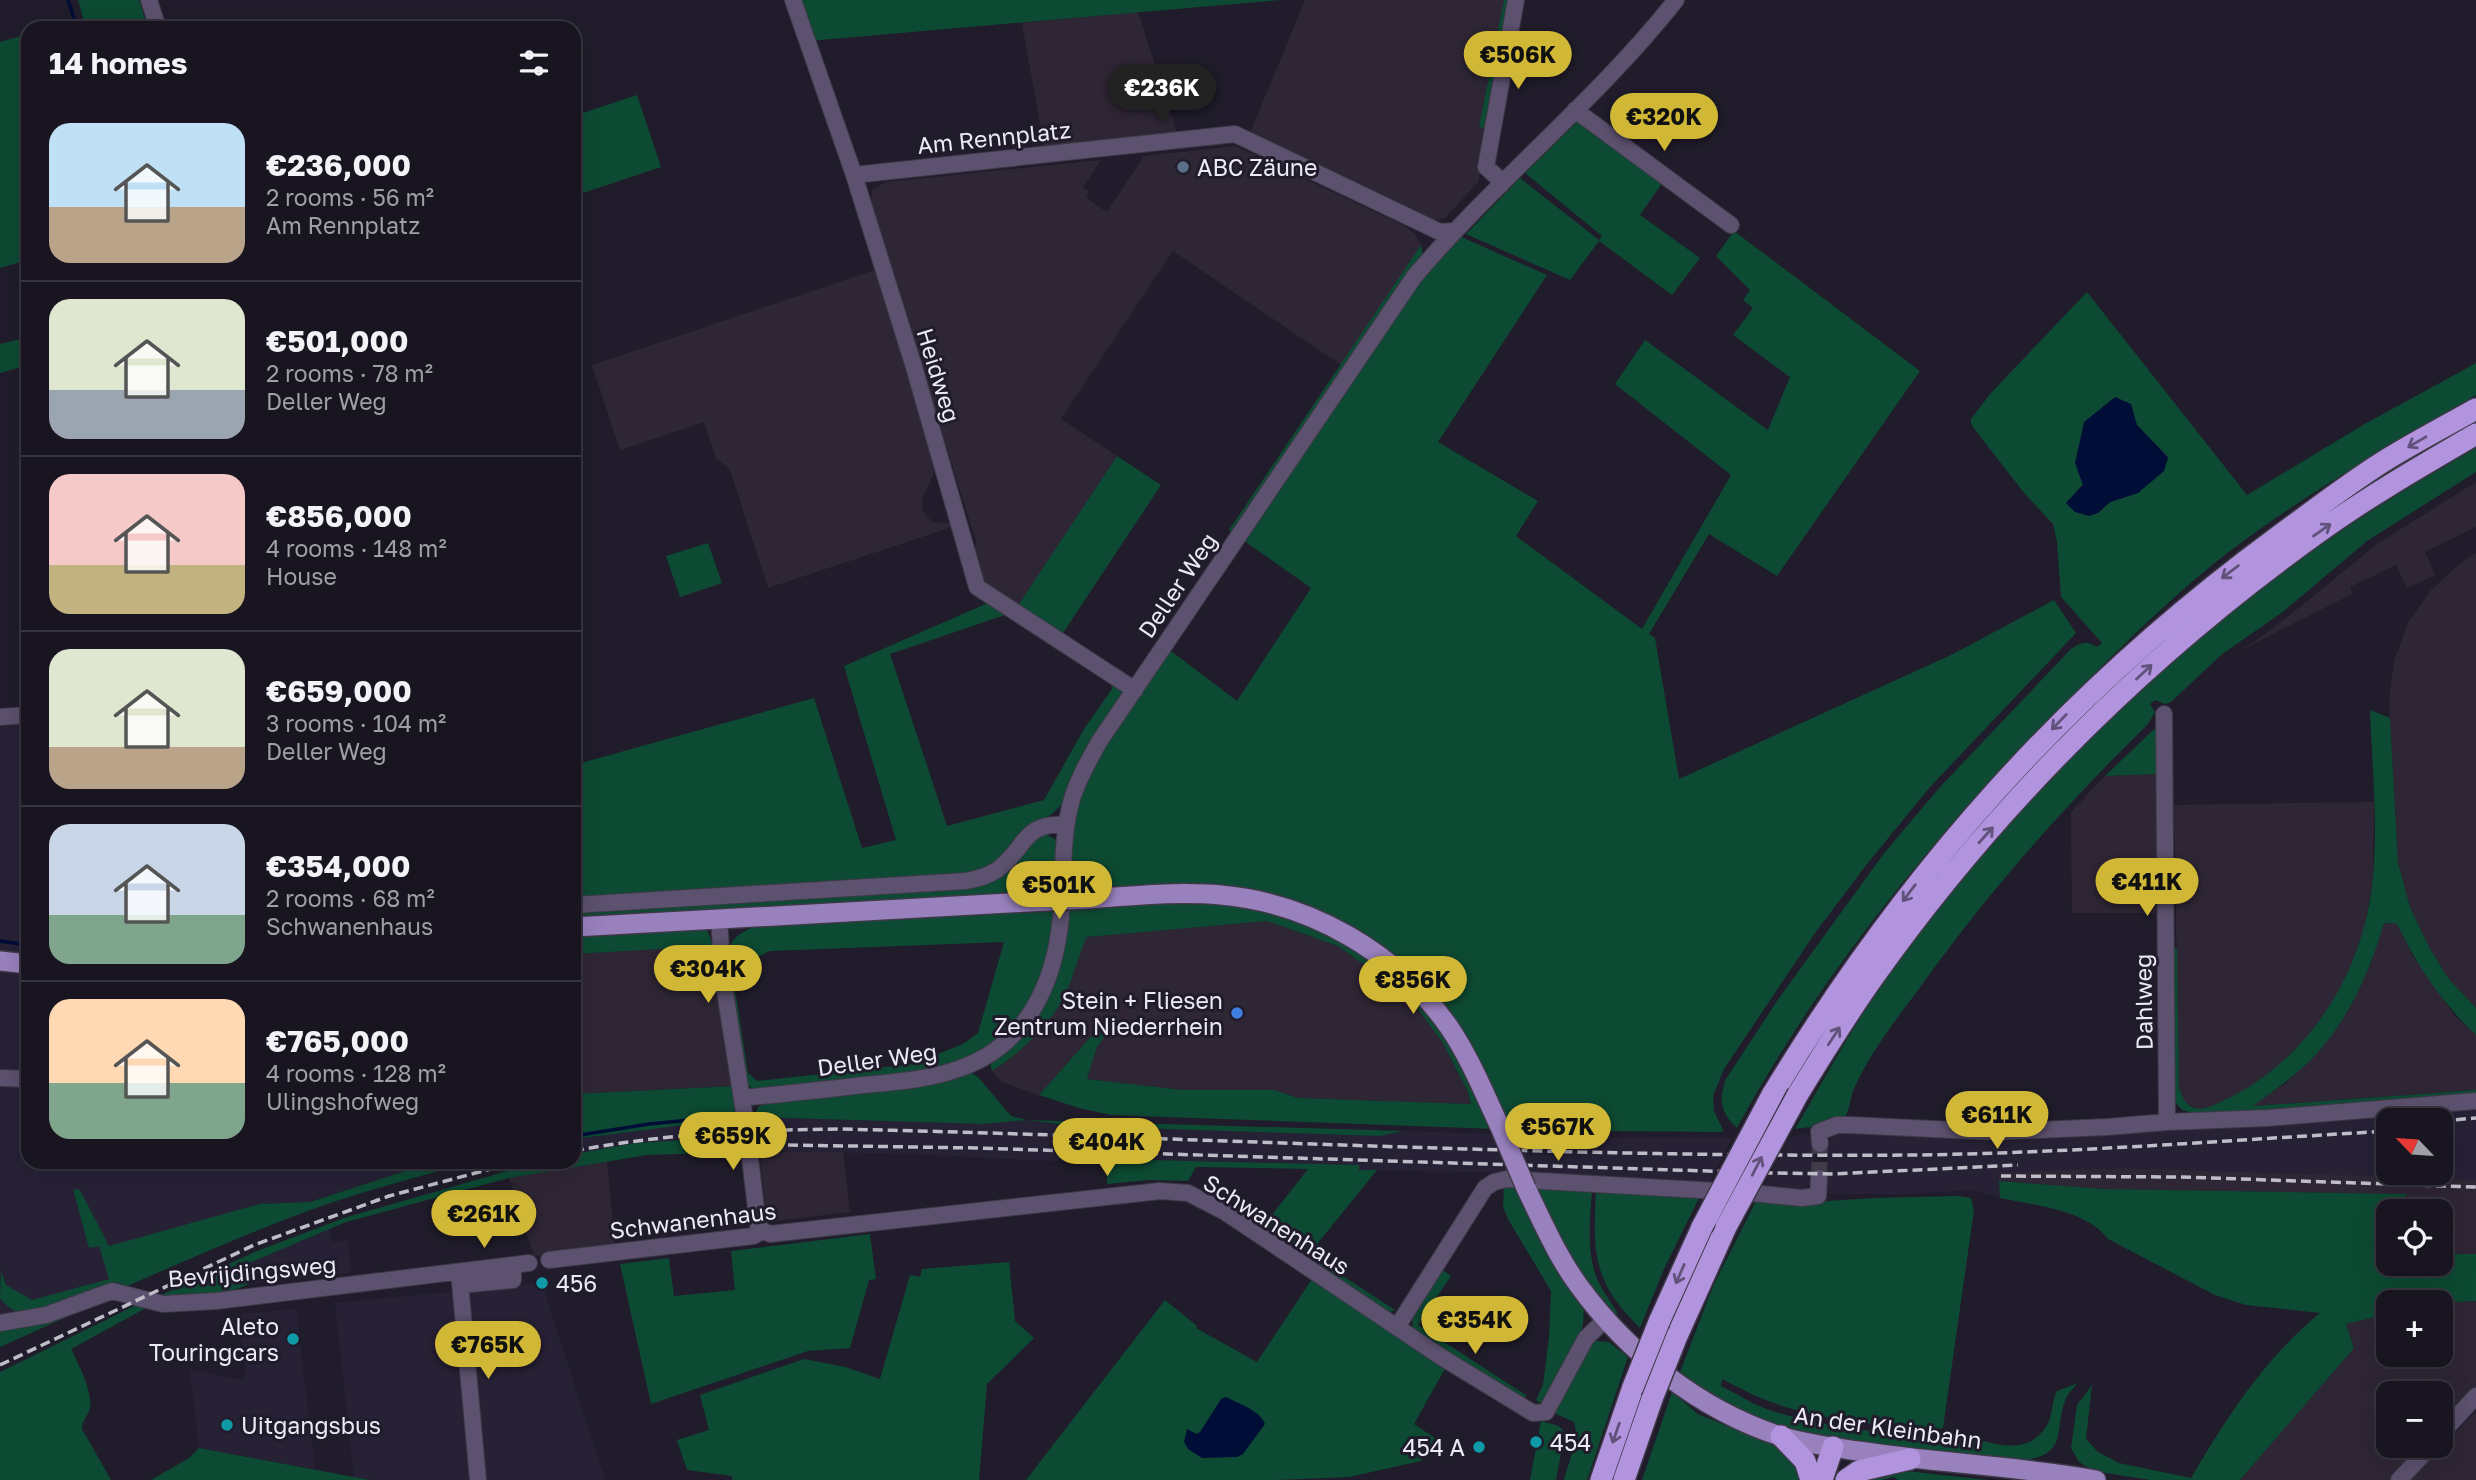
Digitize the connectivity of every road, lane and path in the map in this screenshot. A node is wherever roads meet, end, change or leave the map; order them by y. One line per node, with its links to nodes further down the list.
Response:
1 (149, 0): 5 (street)
2 (793, 0): 7 (street, Heidweg)
3 (1516, 0): 8 (street)
4 (1676, 0): 6 (street, Deller Weg)
5 (156, 21)
6 (1575, 110): 8 (street, Deller Weg); 9 (street)
7 (853, 175): 10 (street, Am Rennplatz); 13 (street, Heidweg)
8 (1501, 185): 10 (street, Deller Weg)
9 (1731, 225)
10 (1453, 231): 13 (street, Deller Weg)
11 (2476, 409): 48 (highway, one-way to 48, bridge)
12 (2476, 434): 49 (highway, one-way to 12, bridge)
13 (1135, 690): 17 (street, Deller Weg)
14 (2164, 714): 29 (street, Dahlweg)
15 (21, 716): 16 (street)
16 (0, 717)
17 (1066, 825): 18 (street); 27 (street, Deller Weg)
18 (581, 905)
19 (719, 919): 20 (main road, An der Kleinbahn); 27 (street); 36 (main road, An der Kleinbahn, bridge)
20 (581, 927)
21 (0, 948): 22 (main road)
22 (21, 950)
23 (0, 961): 24 (main road)
24 (21, 963)
25 (0, 1078): 26 (street)
26 (21, 1079)
27 (742, 1098): 32 (street)
28 (2476, 1101): 29 (street)
29 (2167, 1122): 30 (street)
30 (1820, 1144)
31 (1819, 1178): 38 (street)
32 (763, 1231): 33 (street, Schwanenhaus); 38 (street, Schwanenhaus)
33 (549, 1260)
34 (521, 1264): 35 (street, Bevrijdingsweg)
35 (460, 1278): 37 (street, Bevrijdingsweg); 47 (street)
36 (1606, 1319): 38 (street, Schwanenhaus); 41 (main road, An der Kleinbahn)
37 (0, 1322)
38 (1396, 1327)
39 (2476, 1396): 40 (street)
40 (2453, 1421)
41 (1782, 1436): 42 (main road, An der Kleinbahn); 50 (highway)
42 (1838, 1448): 44 (main road, An der Kleinbahn); 51 (highway); 52 (highway)
43 (2420, 1458): 56 (street)
44 (1910, 1459): 45 (main road, An der Kleinbahn); 53 (highway)
45 (1992, 1466): 46 (main road, An der Kleinbahn); 54 (street, An der Kleinbahn)
46 (2061, 1477): 55 (main road, An der Kleinbahn)
47 (478, 1480)
48 (1601, 1480)
49 (1624, 1480)
50 (1811, 1480)
51 (1822, 1480)
52 (1835, 1480)
53 (1846, 1480)
54 (2017, 1480)
55 (2096, 1480)
56 (2399, 1480)

